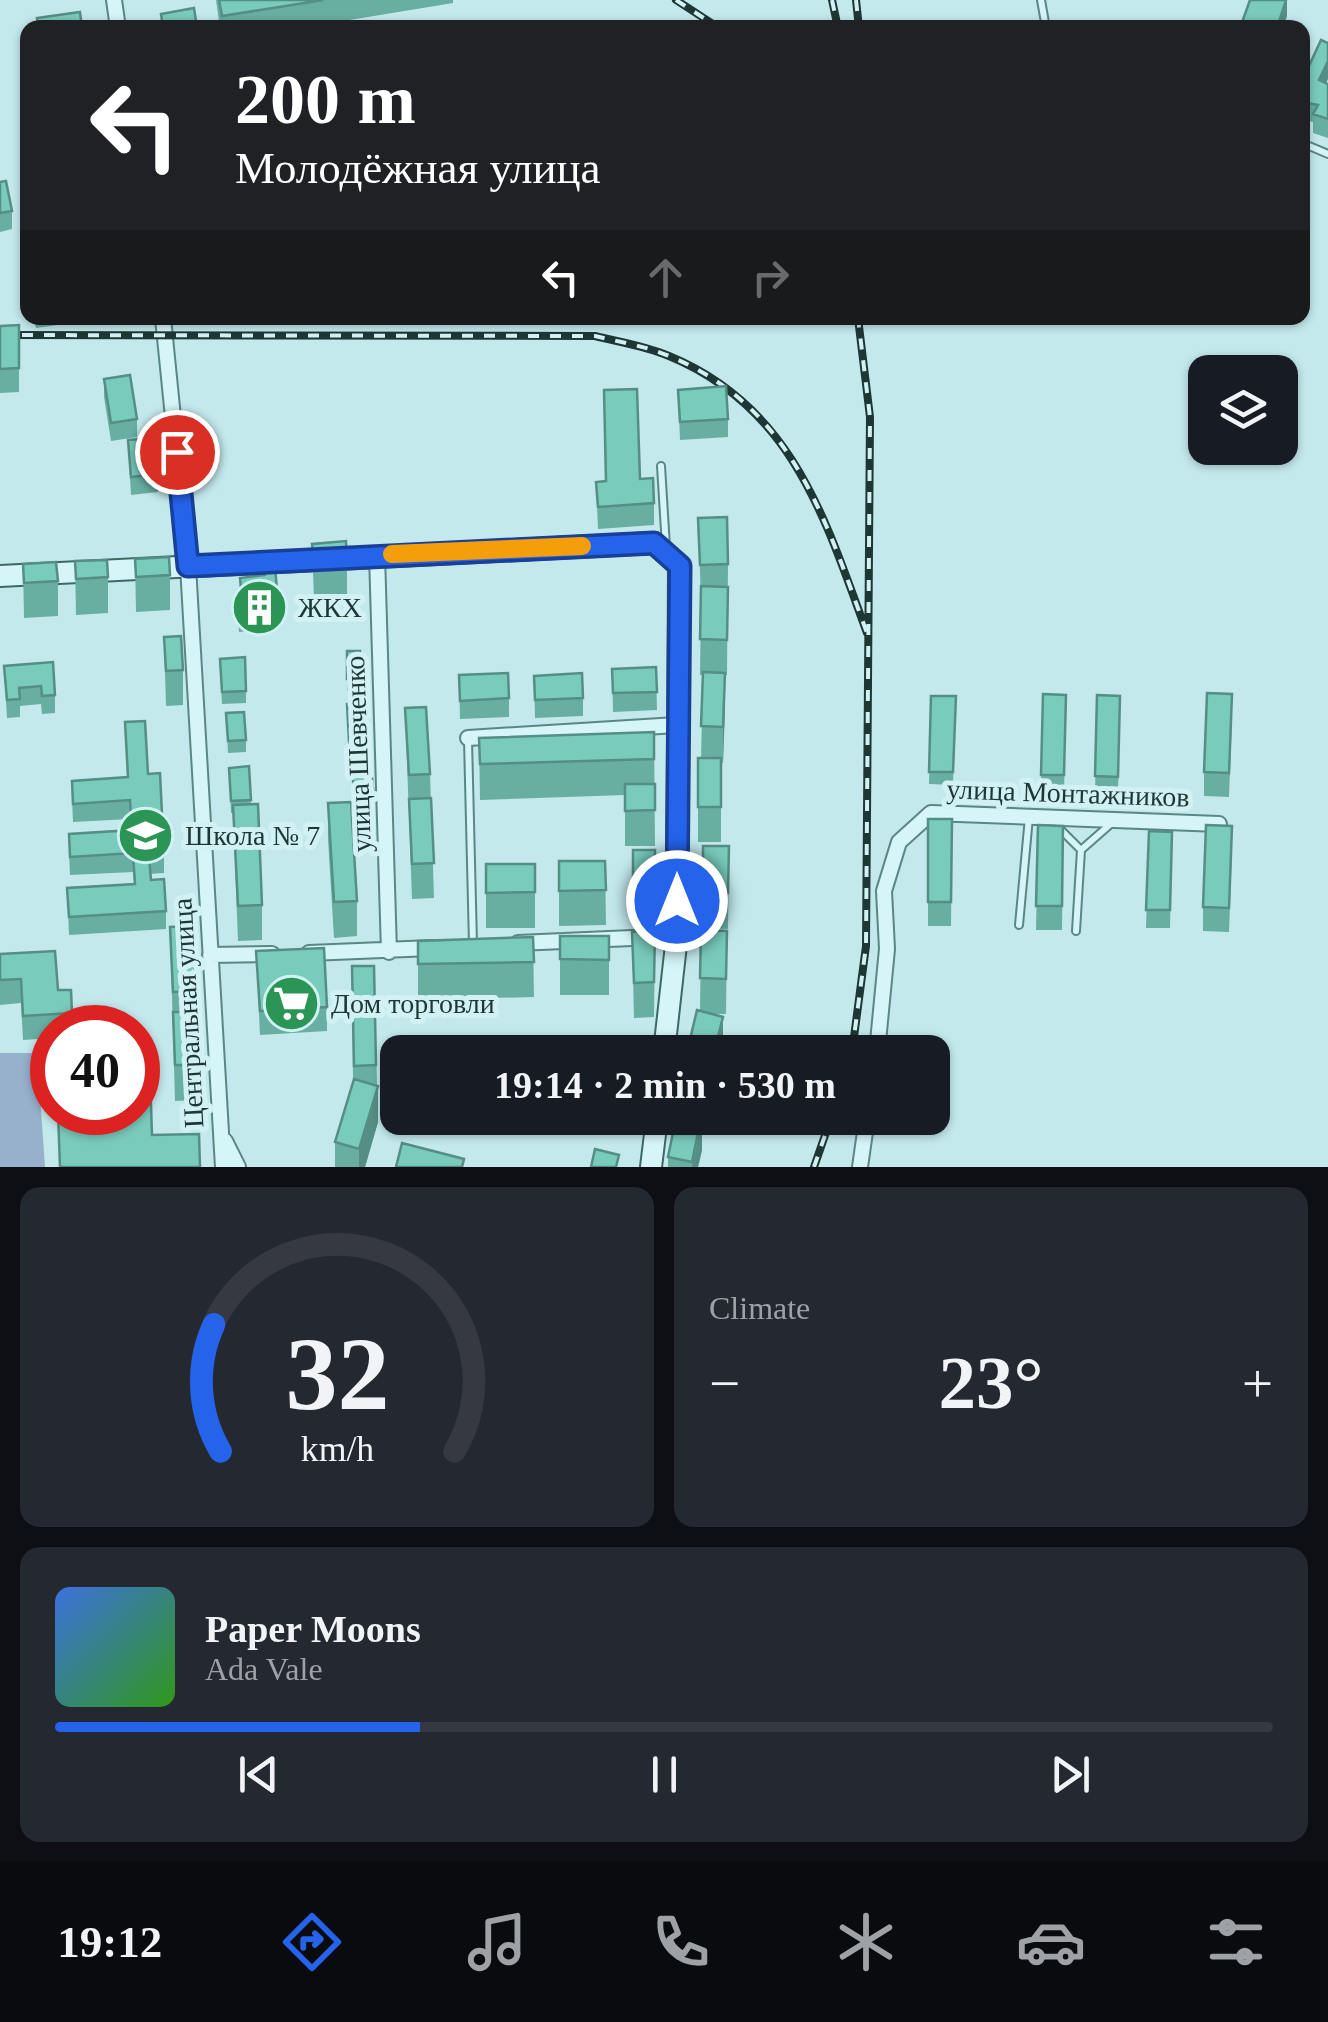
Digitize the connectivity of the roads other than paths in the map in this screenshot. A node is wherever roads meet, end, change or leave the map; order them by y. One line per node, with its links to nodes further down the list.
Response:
1 (164, 325): 5 (street, Центральная улица)
2 (661, 466): 3 (lane)
3 (660, 548): 4 (street); 7 (street)
4 (377, 555): 5 (street); 18 (street, улица Шевченко)
5 (188, 566): 6 (street); 19 (street, Центральная улица)
6 (0, 576)
7 (677, 726): 8 (street); 16 (street)
8 (468, 738): 17 (lane)
9 (1029, 817): 10 (street, улица Монтажников); 14 (lane); 21 (street, улица Монтажников)
10 (1049, 818): 11 (street, улица Монтажников); 13 (lane)
11 (1115, 820): 12 (street, улица Монтажников); 13 (lane)
12 (1219, 824)
13 (1081, 850): 15 (lane)
14 (1019, 925)
15 (1076, 931)
16 (677, 936): 17 (street); 20 (street)
17 (473, 944): 18 (street)
18 (389, 952): 19 (street)
19 (210, 955): 22 (street, Центральная улица)
20 (666, 1035)
21 (879, 1035)
22 (220, 1116): 25 (street, Центральная улица); 26 (street)
23 (654, 1135): 27 (street)
24 (865, 1135): 28 (street)
25 (222, 1167)
26 (238, 1167)
27 (651, 1167)
28 (860, 1167)

